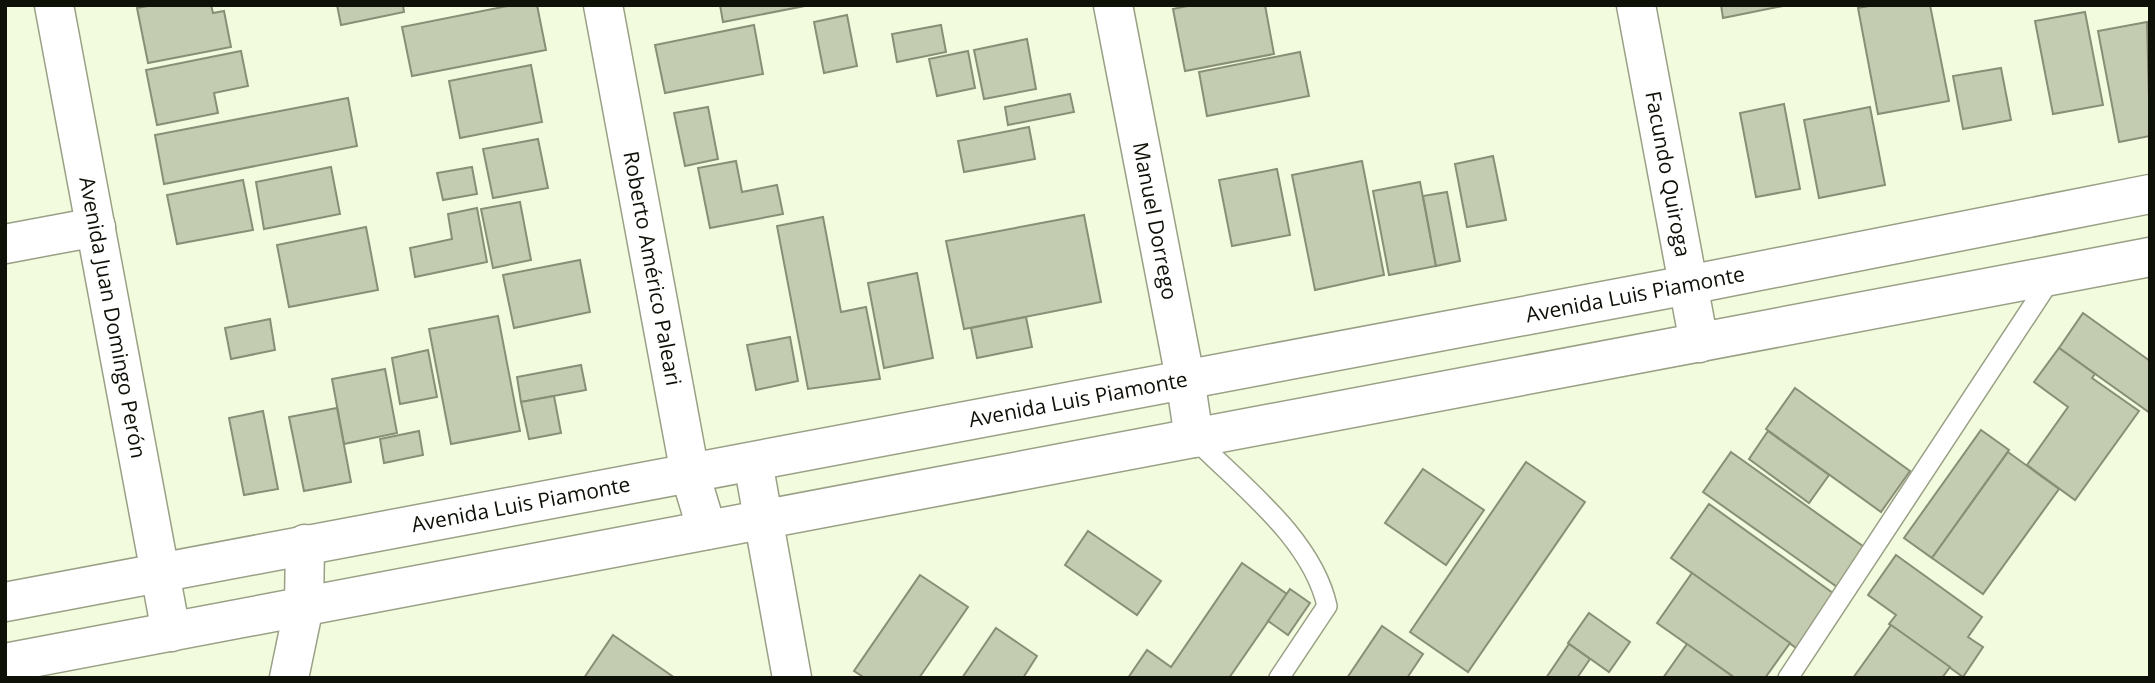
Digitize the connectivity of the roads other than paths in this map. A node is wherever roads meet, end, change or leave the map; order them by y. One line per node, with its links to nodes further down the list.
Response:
1 (54, 5): 6 (street, Avenida Juan Domingo Perón)
2 (603, 5): 15 (street, Roberto Américo Paleari)
3 (1113, 5): 12 (street, Manuel Dorrego)
4 (1636, 5): 10 (street, Facundo Quiroga)
5 (2150, 194): 10 (street, Avenida Luis Piamonte)
6 (96, 227): 7 (street); 19 (street, Avenida Juan Domingo Perón)
7 (5, 244)
8 (2150, 257): 9 (street)
9 (2053, 276): 11 (street); 27 (lane)
10 (1688, 285): 11 (street, Facundo Quiroga); 12 (street, Avenida Luis Piamonte)
11 (1699, 342): 13 (street)
12 (1185, 378): 13 (street, Manuel Dorrego); 14 (street, Avenida Luis Piamonte)
13 (1194, 438): 16 (street); 26 (lane)
14 (753, 462): 15 (street, Avenida Luis Piamonte); 16 (street)
15 (690, 474): 17 (street, Roberto Américo Paleari); 18 (street, Avenida Luis Piamonte)
16 (763, 520): 17 (street); 25 (street)
17 (707, 530): 21 (street)
18 (305, 544): 19 (street, Avenida Luis Piamonte); 21 (street)
19 (162, 573): 20 (street, Avenida Luis Piamonte); 22 (street, Avenida Juan Domingo Perón)
20 (5, 602)
21 (304, 606): 22 (street); 24 (street)
22 (171, 632): 23 (street)
23 (5, 663)
24 (289, 678)
25 (792, 678)
26 (1279, 678)
27 (1788, 678)

